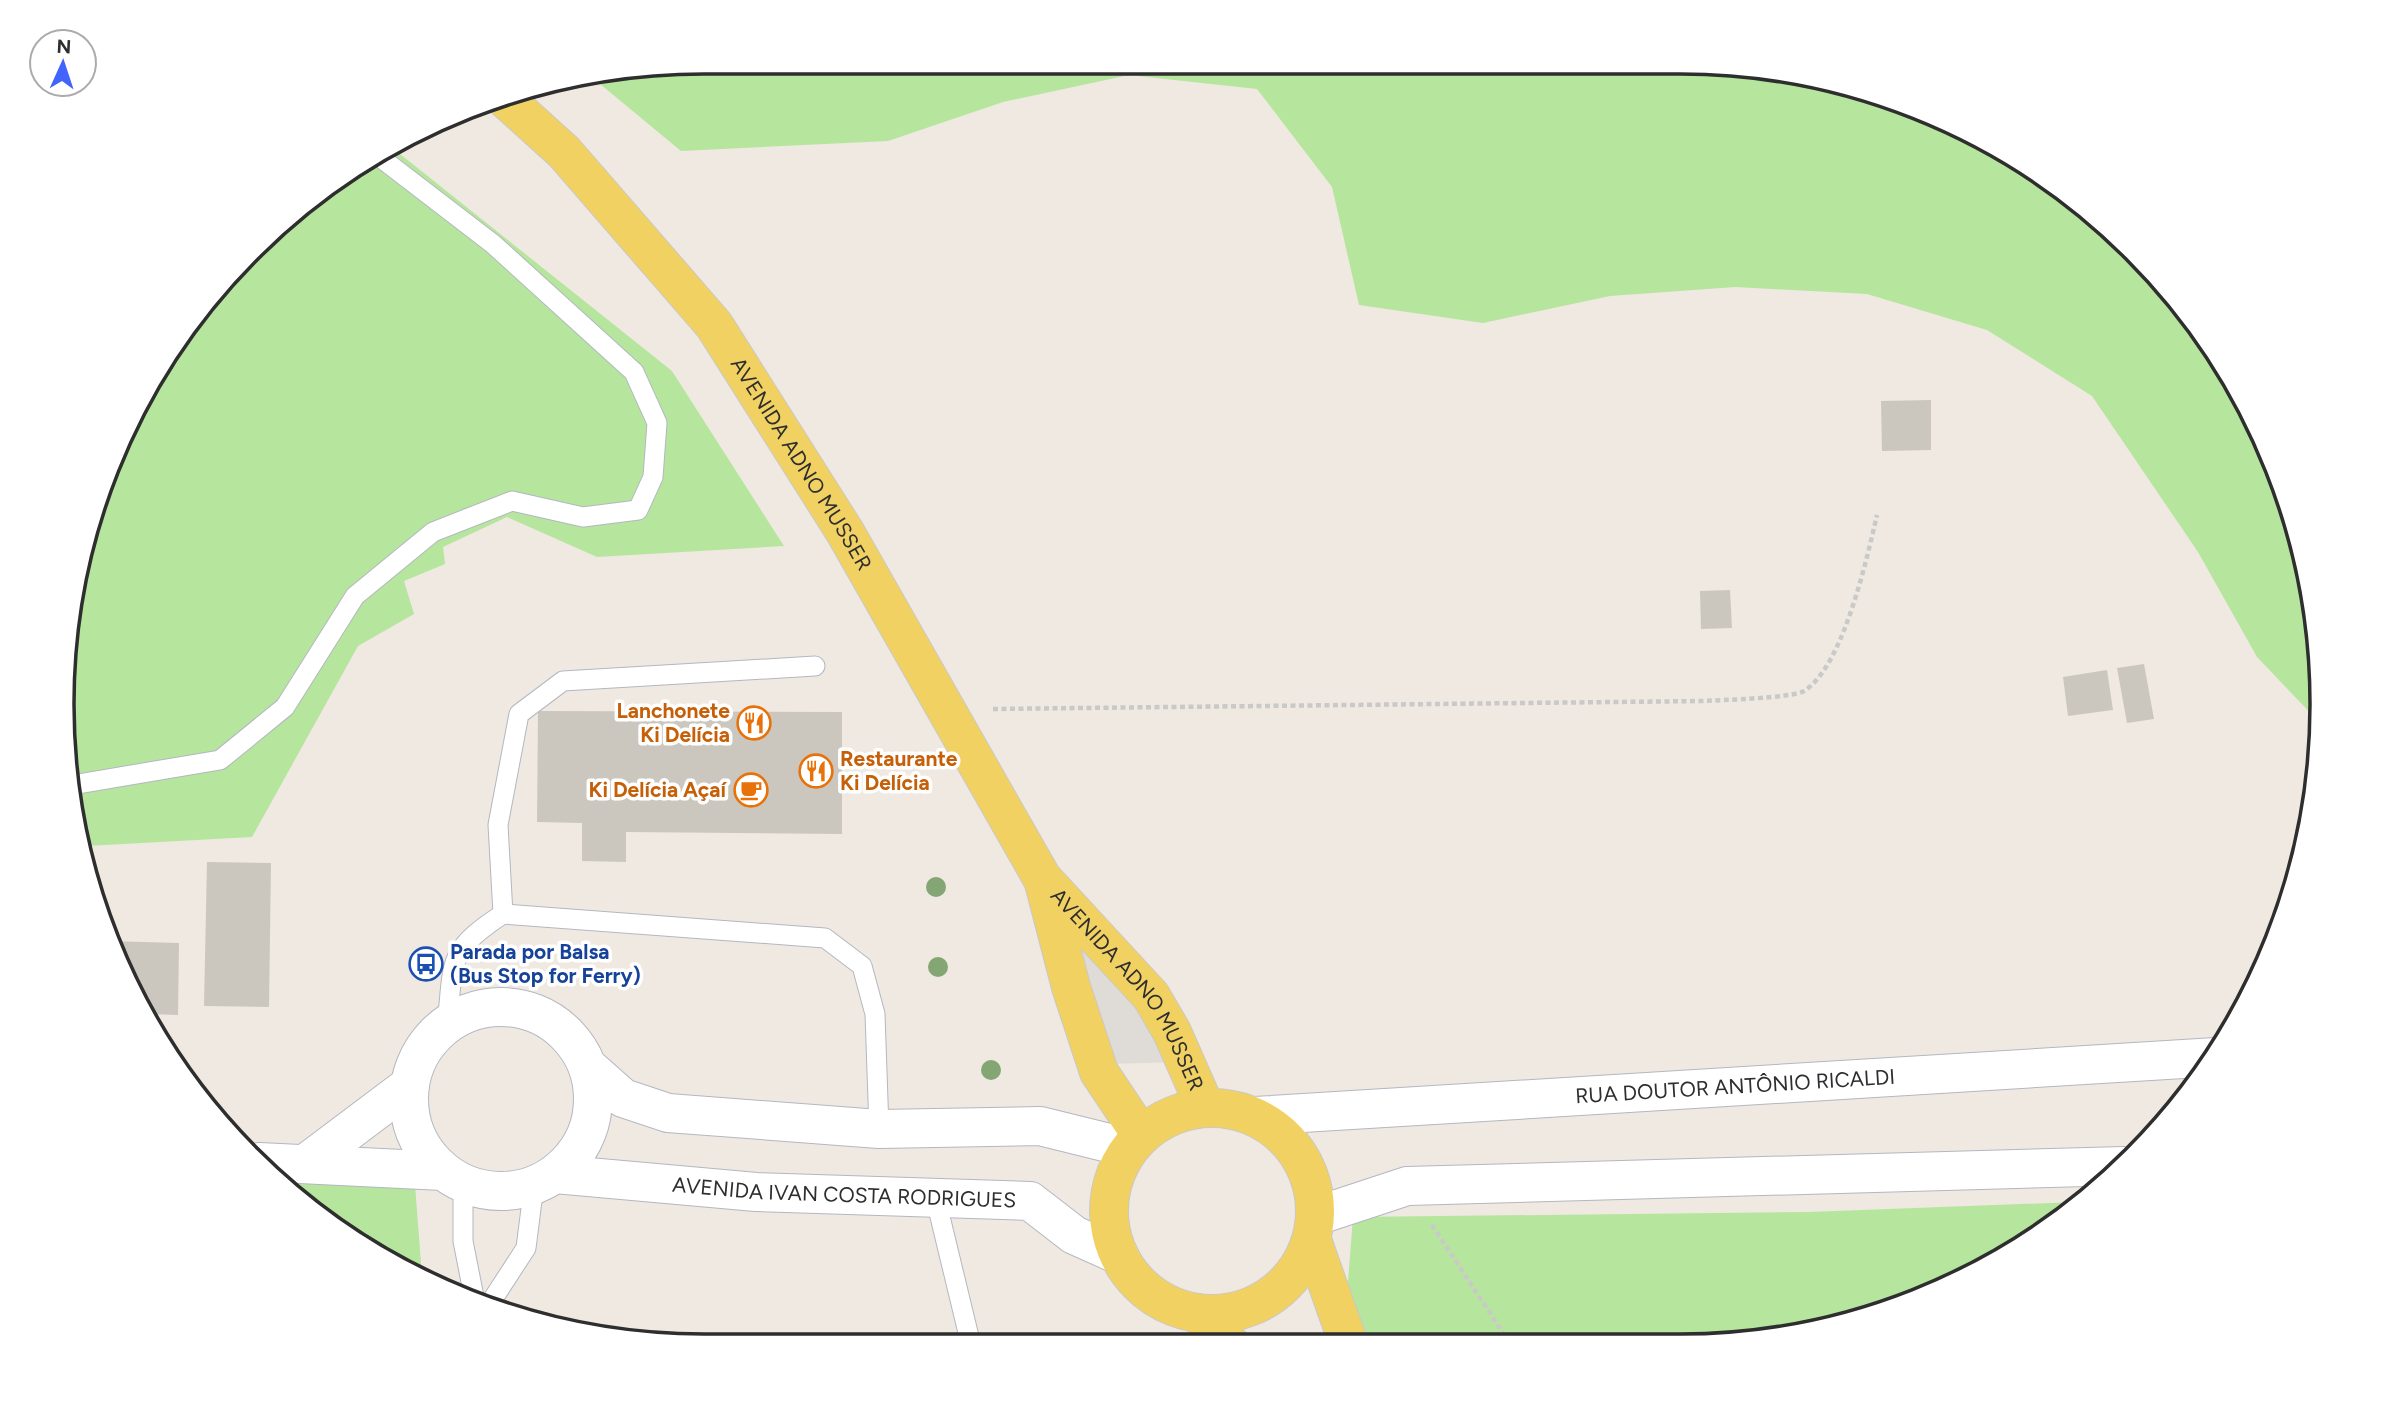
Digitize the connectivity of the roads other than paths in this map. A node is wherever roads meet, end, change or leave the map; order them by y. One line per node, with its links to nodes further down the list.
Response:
1 (511, 104): 5 (main road, AVENIDA ADNO MUSSER)
2 (385, 161): 4 (lane)
3 (815, 666): 6 (lane)
4 (79, 784)
5 (1042, 878): 11 (main road, AVENIDA ADNO MUSSER); 14 (main road, AVENIDA ADNO MUSSER)
6 (503, 914): 7 (lane); 13 (lane)
7 (447, 1025): 9 (main road); 10 (main road)
8 (2200, 1058): 12 (main road, RUA DOUTOR ANTÔNIO RICALDI)
9 (588, 1067): 13 (main road); 19 (main road)
10 (410, 1085): 16 (main road); 18 (main road)
11 (1206, 1107): 12 (main road); 14 (main road)
12 (1255, 1116): 21 (main road)
13 (879, 1129): 14 (main road)
14 (1135, 1142): 22 (main road)
15 (271, 1163): 16 (main road)
16 (304, 1164): 18 (main road)
17 (2107, 1166): 21 (main road)
18 (453, 1177): 19 (main road); 23 (lane)
19 (545, 1180): 20 (main road, AVENIDA IVAN COSTA RODRIGUES); 24 (lane)
20 (935, 1196): 22 (main road, AVENIDA IVAN COSTA RODRIGUES); 26 (lane)
21 (1314, 1228): 25 (main road); 28 (main road)
22 (1119, 1255): 25 (main road)
23 (473, 1291)
24 (493, 1298)
25 (1197, 1313): 27 (main road)
26 (968, 1334)
27 (1219, 1334)
28 (1346, 1334)

